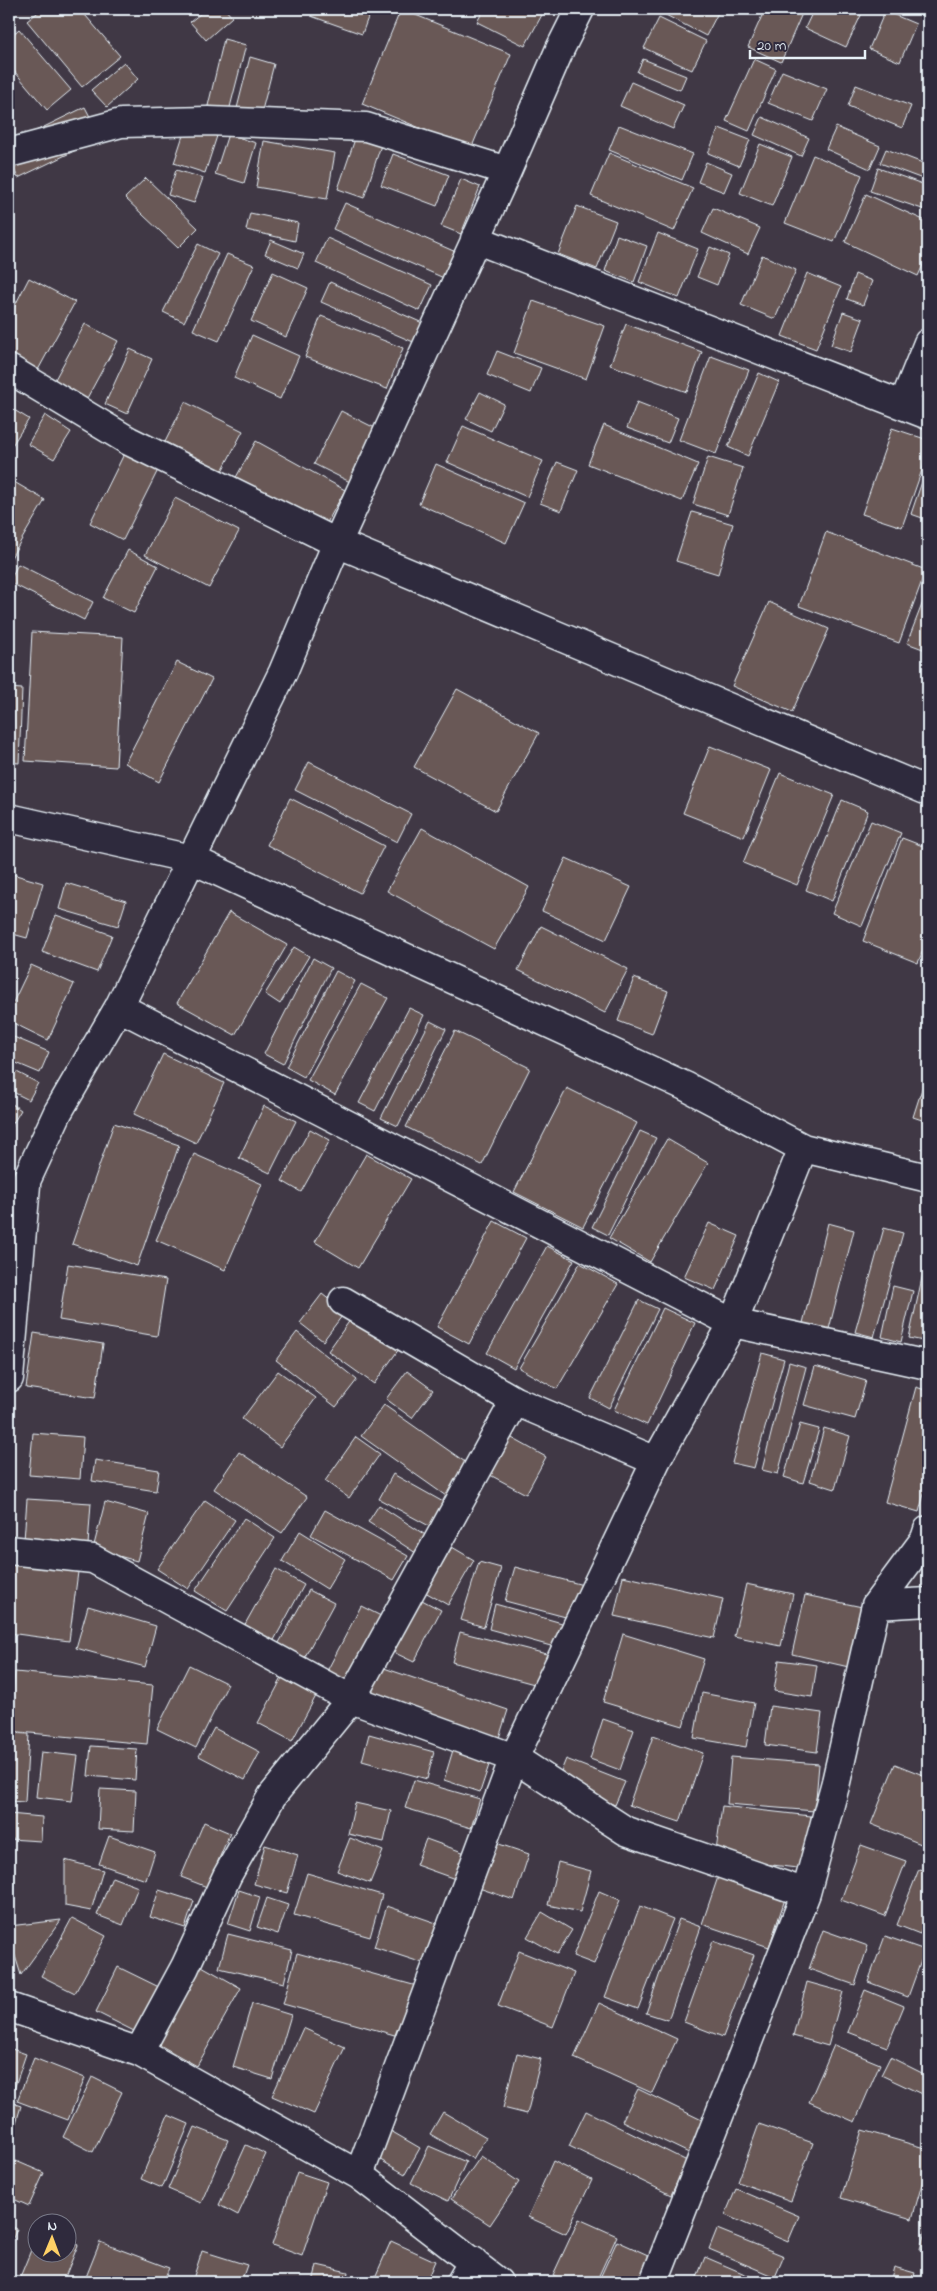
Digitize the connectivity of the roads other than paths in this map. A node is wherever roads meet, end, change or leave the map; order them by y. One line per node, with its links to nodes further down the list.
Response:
1 (580, 9): 3 (street)
2 (9, 153): 3 (street)
3 (507, 171): 4 (street)
4 (475, 239): 7 (street); 9 (street)
5 (928, 343): 7 (street)
6 (9, 369): 9 (street)
7 (903, 405): 8 (street)
8 (928, 415)
9 (337, 543): 10 (street); 12 (street)
10 (928, 791)
11 (9, 818): 12 (street)
12 (191, 859): 13 (street); 14 (street)
13 (119, 1007): 16 (street); 19 (street)
14 (803, 1148): 15 (street); 19 (street)
15 (928, 1178)
16 (26, 1181): 17 (street); 21 (street)
17 (9, 1208)
18 (343, 1301): 22 (street)
19 (733, 1323): 20 (street); 23 (street)
20 (928, 1366)
21 (9, 1378)
22 (515, 1401): 23 (street); 28 (street)
23 (656, 1462): 29 (street)
24 (928, 1530): 27 (street)
25 (9, 1550): 28 (street)
26 (928, 1602): 27 (street)
27 (876, 1605): 30 (street)
28 (351, 1699): 29 (street); 32 (street)
29 (514, 1758): 30 (street); 33 (street)
30 (806, 1893): 36 (street)
31 (9, 2007): 32 (street)
32 (139, 2052): 33 (street)
33 (359, 2175): 34 (street)
34 (467, 2272): 35 (street)
35 (498, 2282)
36 (654, 2282)

